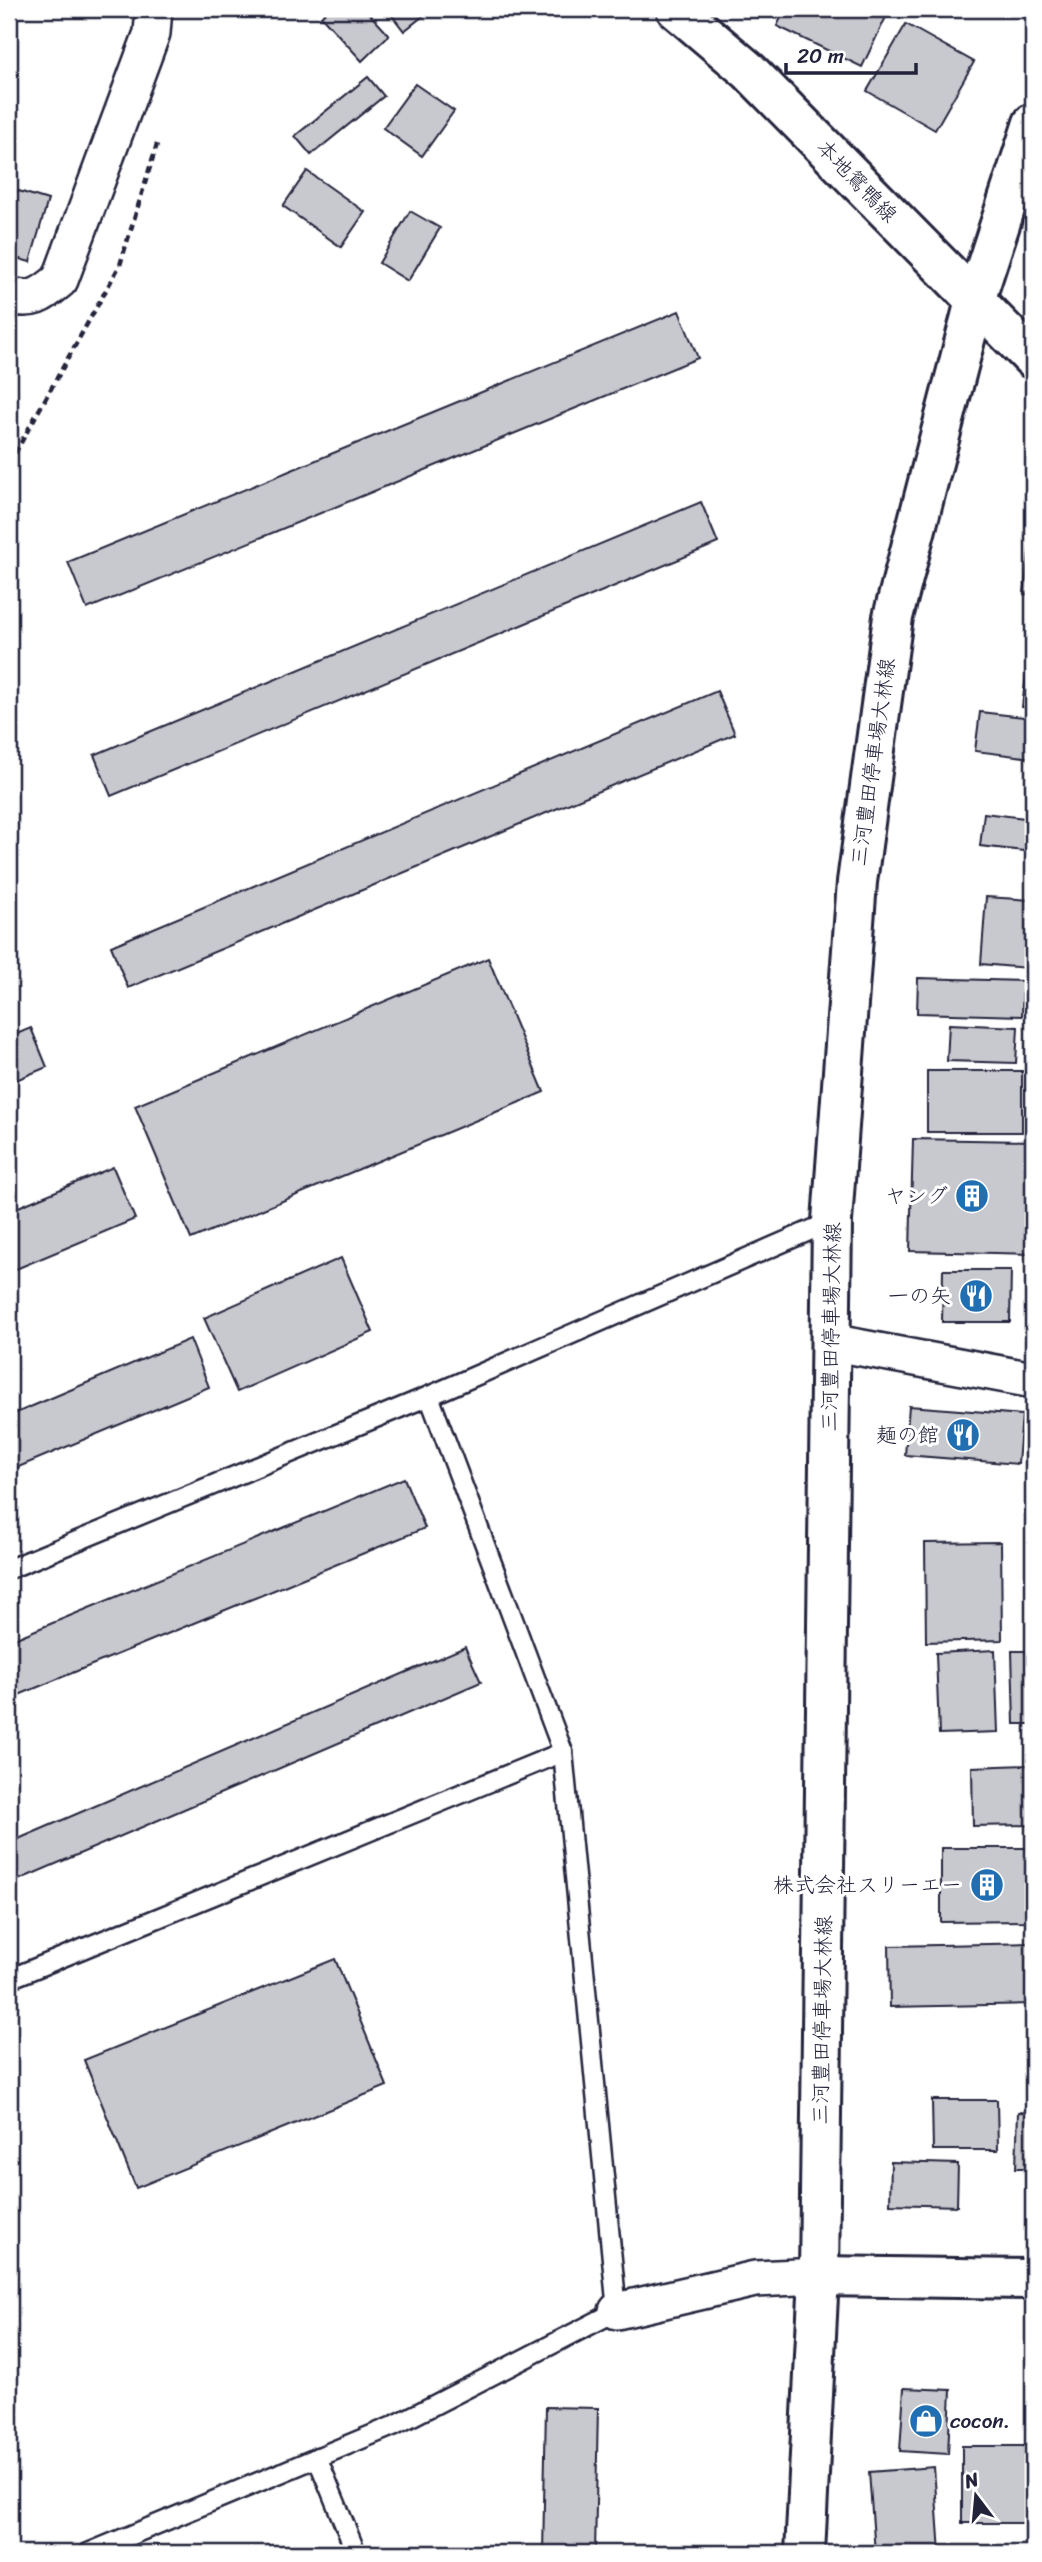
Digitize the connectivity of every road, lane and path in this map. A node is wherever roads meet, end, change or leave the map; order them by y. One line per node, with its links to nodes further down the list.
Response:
1 (154, 9): 4 (street)
2 (690, 13): 5 (main road, 本地鴛鴨線)
3 (1033, 123): 5 (main road, 三河豊田停車場大林線)
4 (9, 295)
5 (975, 301): 6 (main road, 本地鴛鴨線); 7 (main road, 三河豊田停車場大林線)
6 (1033, 359)
7 (832, 1221): 8 (main road, 三河豊田停車場大林線); 10 (lane)
8 (830, 1342): 9 (street); 14 (main road, 三河豊田停車場大林線)
9 (1033, 1380)
10 (429, 1396): 11 (lane); 12 (lane)
11 (9, 1569)
12 (563, 1752): 13 (lane); 16 (lane)
13 (9, 1979)
14 (819, 2276): 15 (main road); 16 (street); 20 (main road, 三河豊田停車場大林線)
15 (1033, 2279)
16 (617, 2311): 17 (lane)
17 (317, 2457): 18 (lane); 19 (lane)
18 (88, 2553)
19 (356, 2553)
20 (805, 2553)

